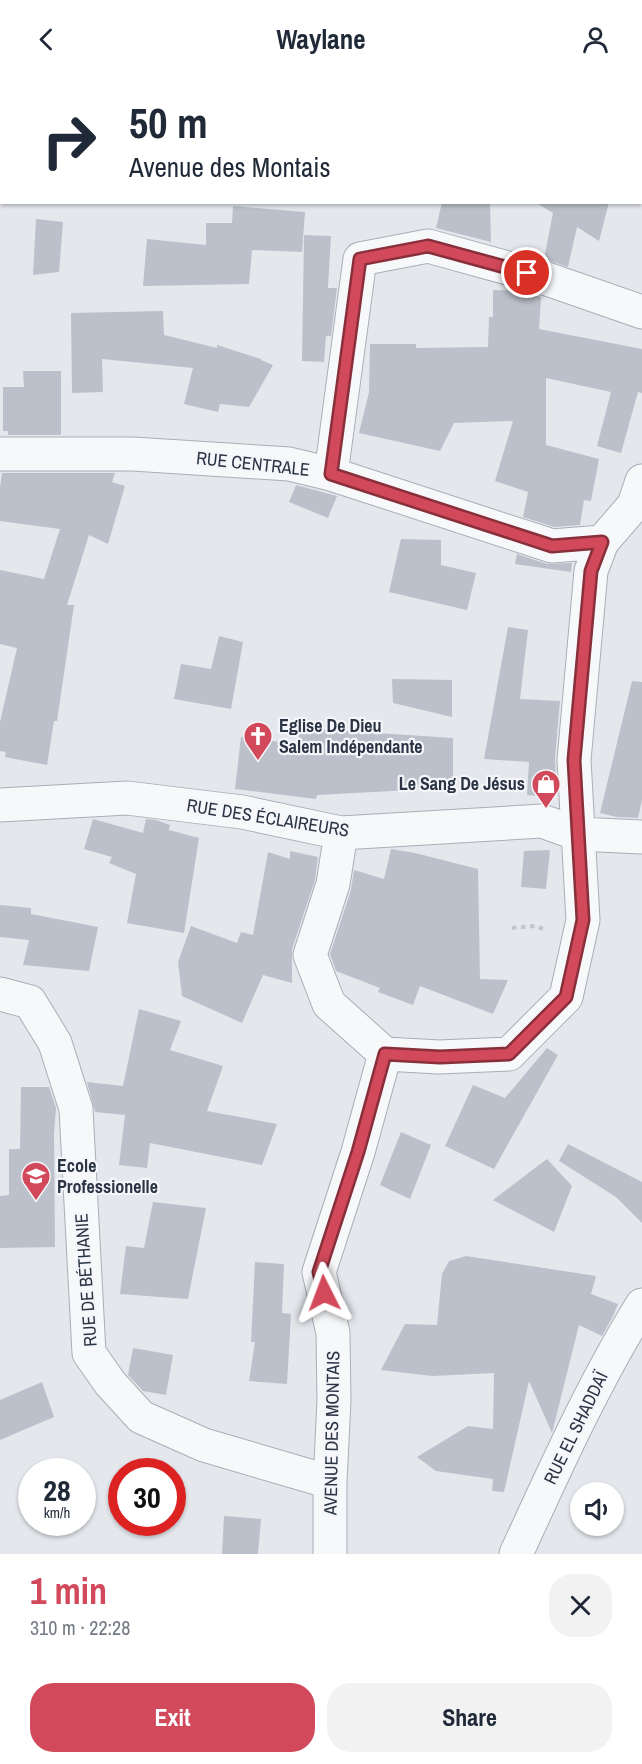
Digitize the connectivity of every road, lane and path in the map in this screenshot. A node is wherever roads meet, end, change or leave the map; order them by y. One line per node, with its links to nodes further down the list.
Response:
1 (642, 312): 3 (street)
2 (0, 454): 3 (street, RUE CENTRALE)
3 (331, 474): 5 (street, RUE CENTRALE)
4 (639, 497): 5 (street)
5 (602, 542): 8 (street)
6 (0, 805): 7 (street, RUE DES ÉCLAIREURS)
7 (341, 833): 8 (street, RUE DES ÉCLAIREURS); 11 (street)
8 (578, 834): 9 (street, RUE DES ÉCLAIREURS); 11 (street)
9 (642, 837)
10 (0, 994): 13 (street, RUE DE BÉTHANIE)
11 (385, 1054): 13 (street, AVENUE DES MONTAIS)
12 (642, 1305): 15 (street, RUE EL SHADDAÏ)
13 (330, 1482): 14 (street, AVENUE DES MONTAIS)
14 (330, 1554)
15 (516, 1554)

